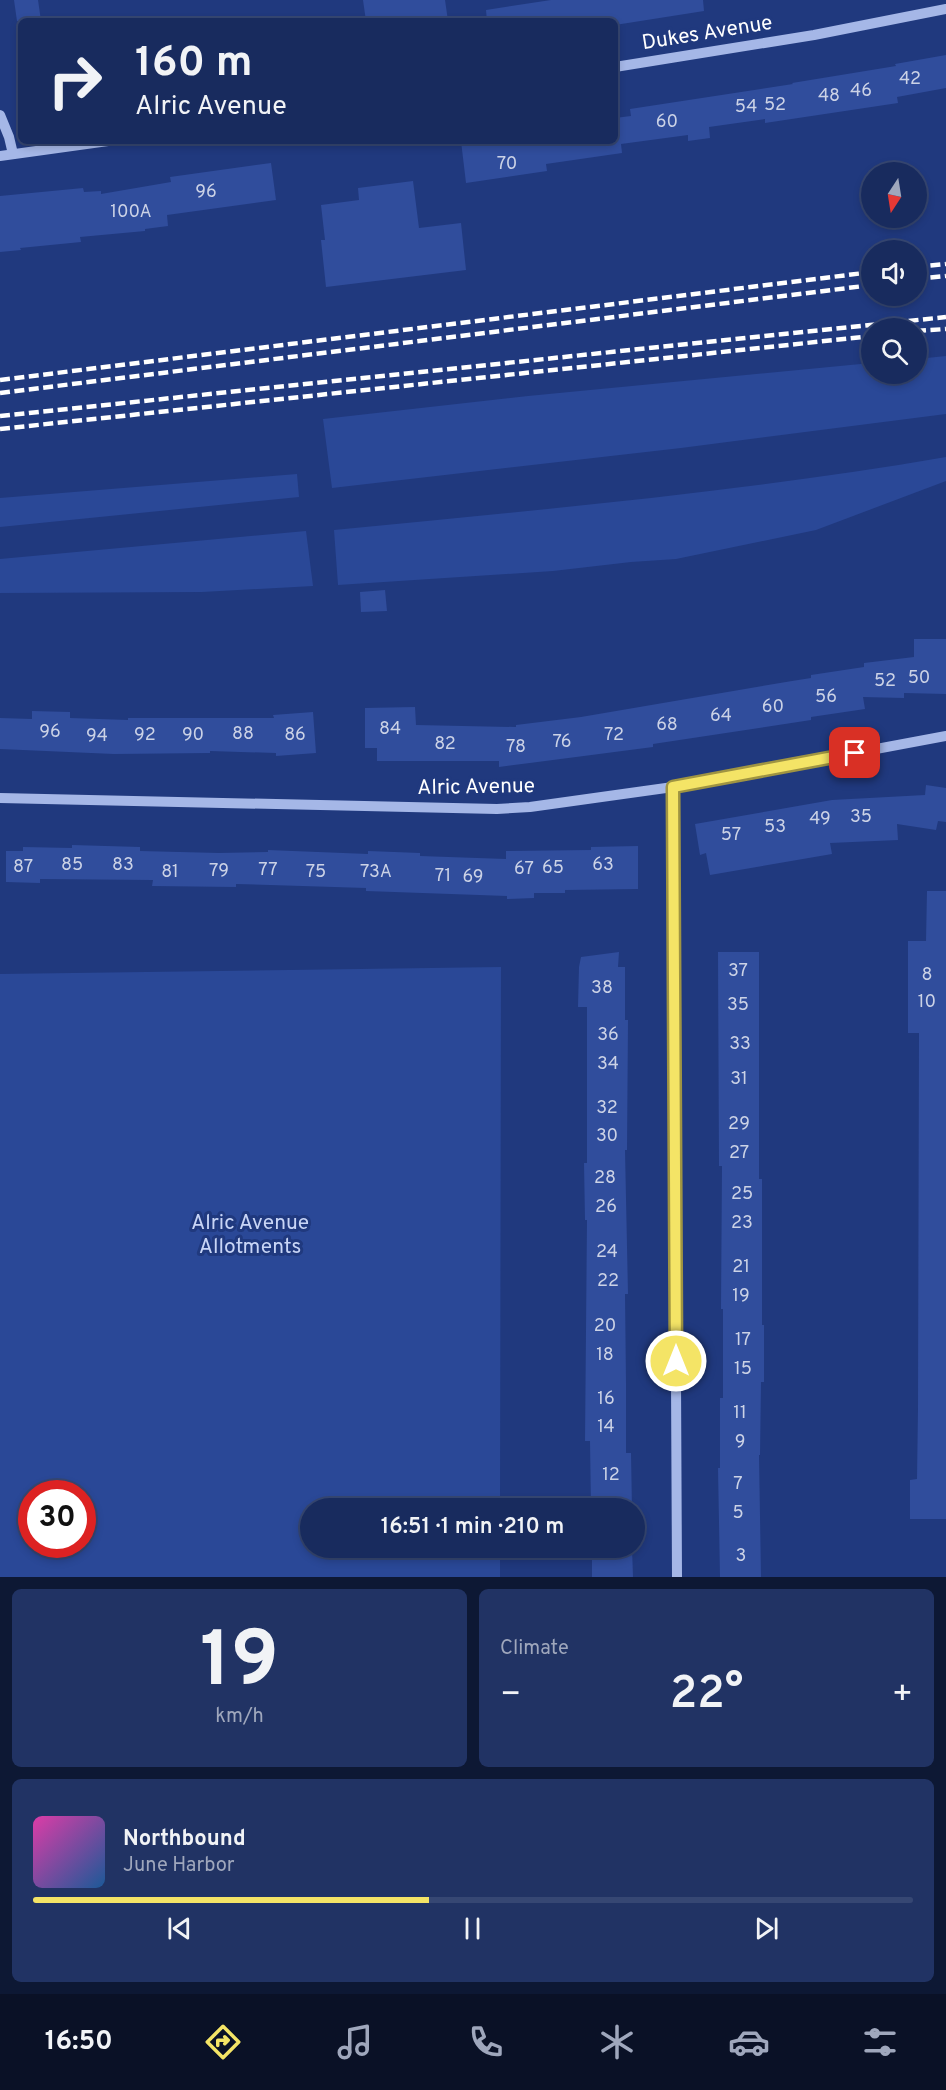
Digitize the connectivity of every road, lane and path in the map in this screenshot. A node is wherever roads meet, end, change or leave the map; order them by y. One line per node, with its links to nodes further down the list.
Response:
1 (946, 9): 2 (street, Dukes Avenue)
2 (618, 67)
3 (0, 115): 5 (street)
4 (86, 144): 5 (street)
5 (13, 154): 6 (street)
6 (0, 156)
7 (946, 736): 8 (street, Alric Avenue)
8 (673, 787): 9 (street, Alric Avenue); 10 (street)
9 (0, 798)
10 (677, 1577)

